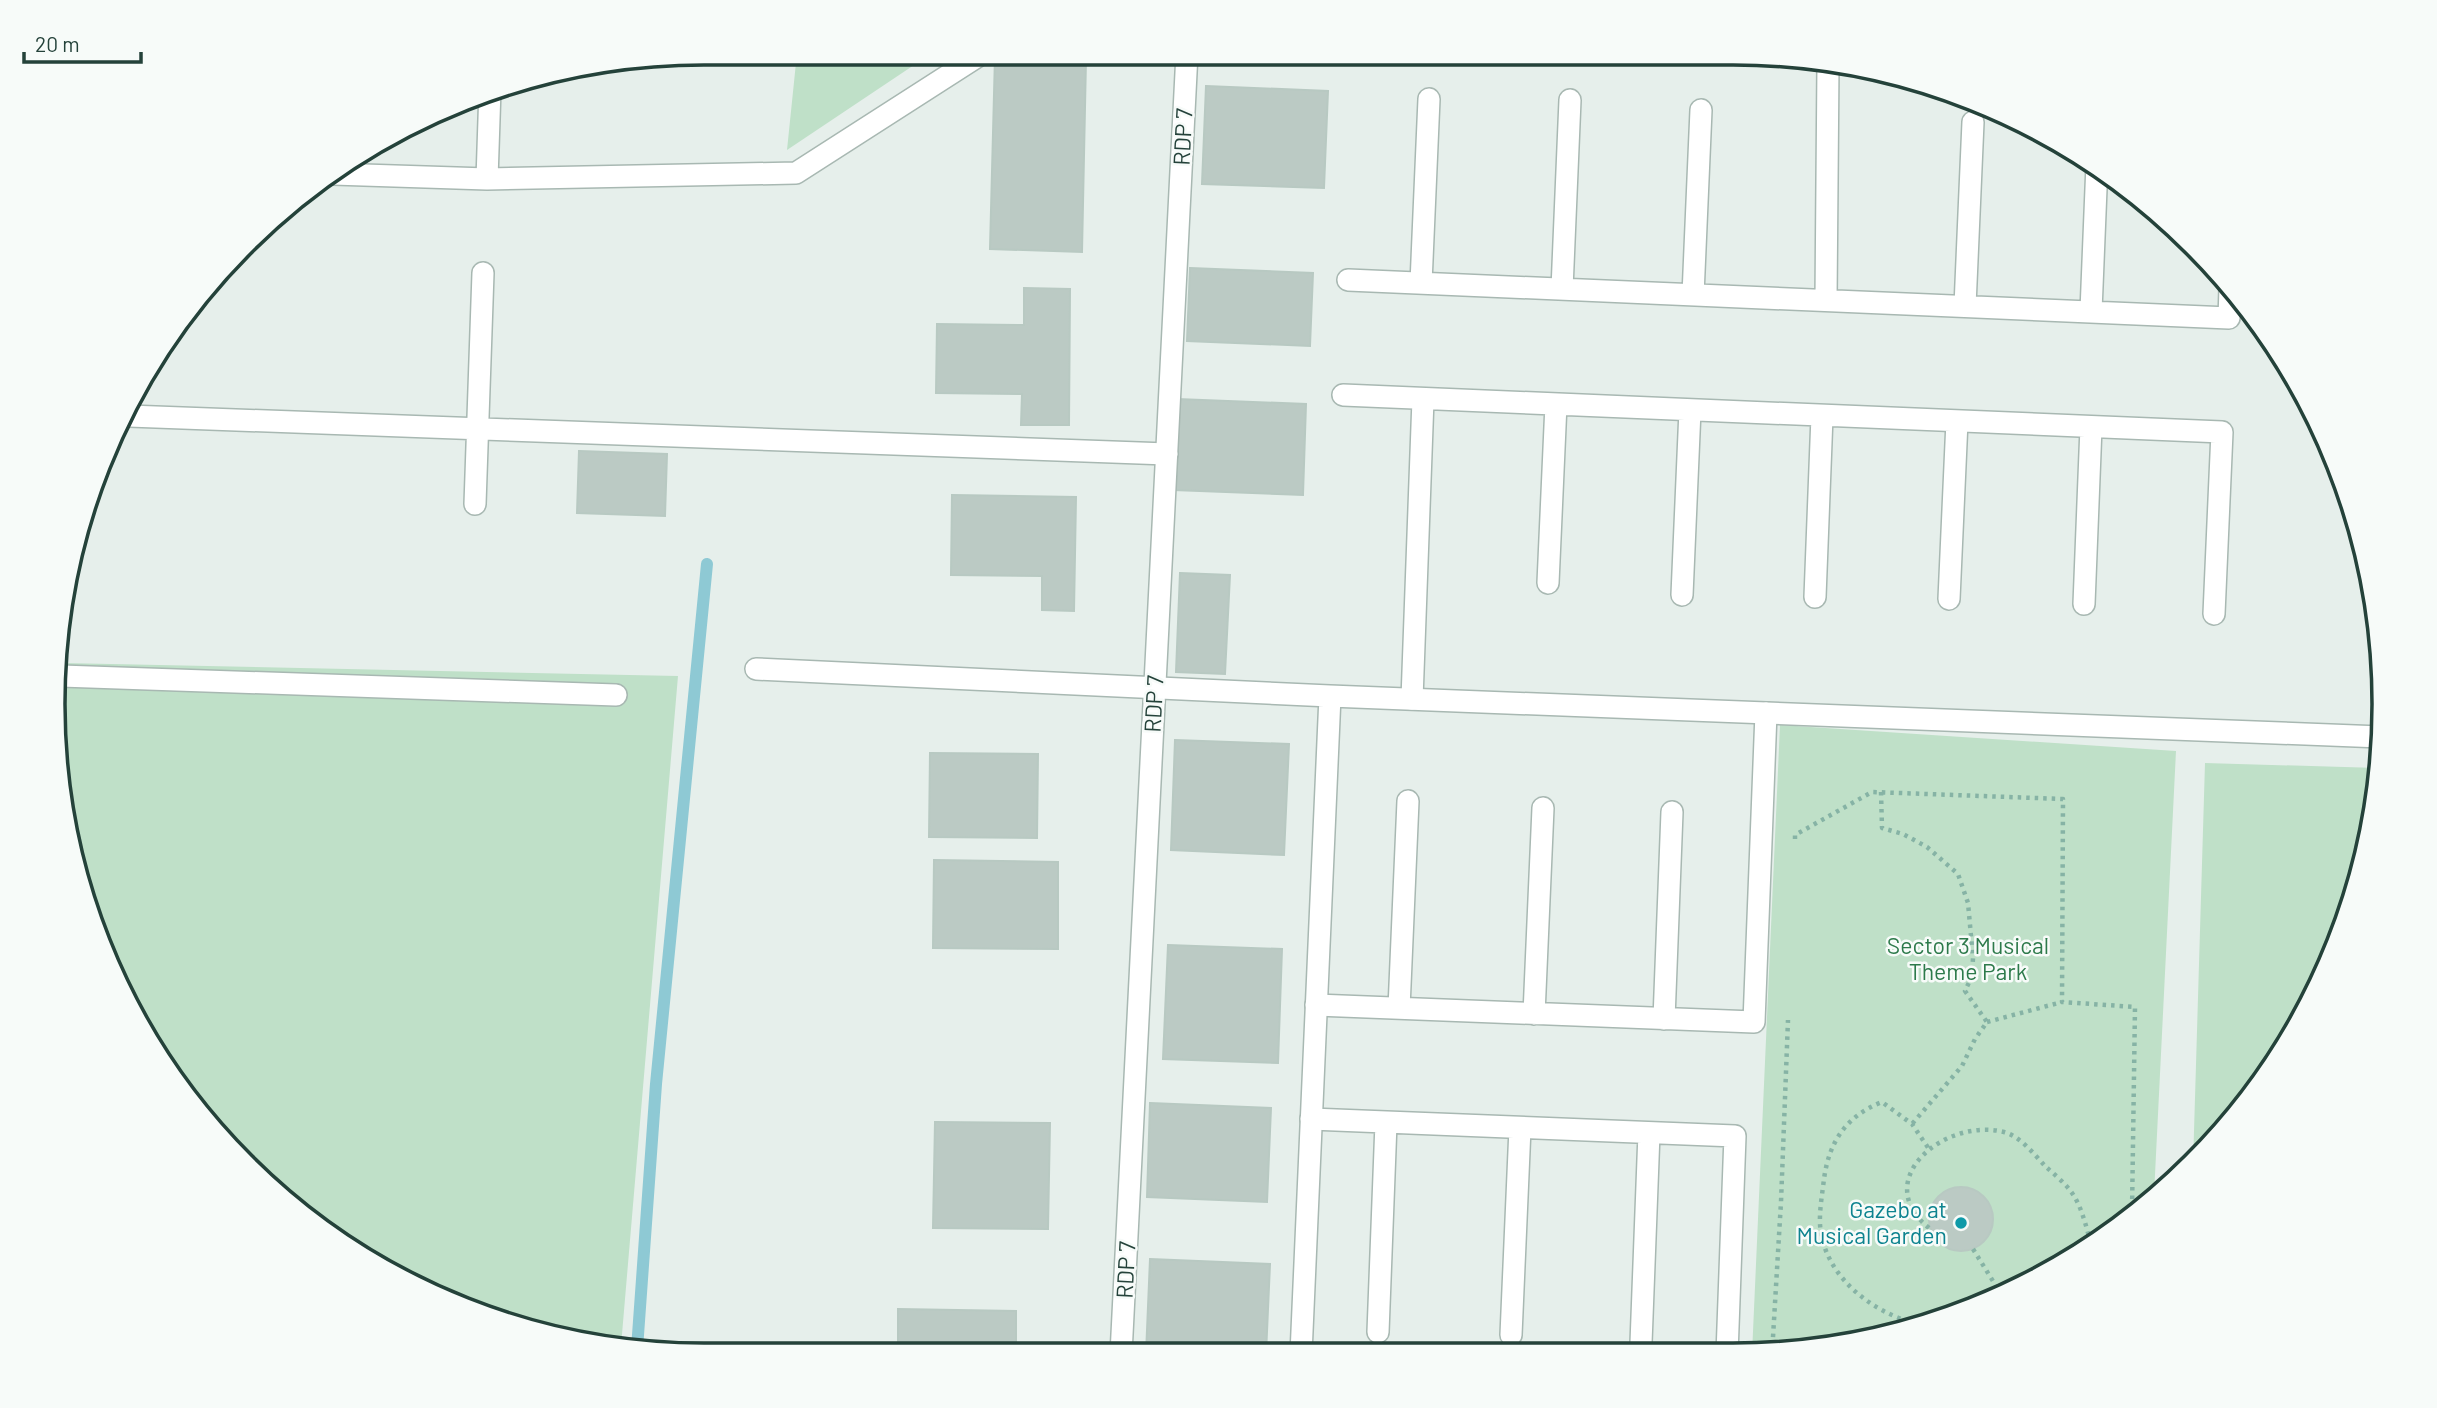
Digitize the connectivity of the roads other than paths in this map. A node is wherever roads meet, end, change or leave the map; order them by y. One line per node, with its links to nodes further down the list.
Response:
1 (964, 65): 11 (street)
2 (1186, 65): 30 (street, RDP 7)
3 (1828, 72): 17 (street)
4 (1429, 99): 14 (street)
5 (1570, 100): 15 (street)
6 (490, 102): 11 (street)
7 (1701, 110): 16 (street)
8 (1973, 122): 19 (street)
9 (346, 174): 11 (street)
10 (2096, 178): 20 (street)
11 (487, 179)
12 (484, 273): 29 (street)
13 (1348, 280): 14 (street)
14 (1421, 283): 15 (street)
15 (1562, 289): 16 (street)
16 (1693, 295): 17 (street)
17 (1826, 300): 19 (street)
18 (2230, 302): 20 (street)
19 (1965, 306): 20 (street)
20 (2091, 311)
21 (1343, 395): 22 (street)
22 (1423, 399): 23 (street); 43 (street)
23 (1556, 404): 24 (street); 32 (street)
24 (1690, 410): 25 (street); 33 (street)
25 (1822, 415): 27 (street); 34 (street)
26 (133, 416): 29 (street)
27 (1957, 421): 28 (street); 35 (street)
28 (2091, 427): 36 (street); 37 (street)
29 (477, 428): 30 (street); 31 (street)
30 (1167, 454): 40 (street, RDP 7)
31 (475, 503)
32 (1548, 583)
33 (1682, 595)
34 (1815, 597)
35 (1949, 599)
36 (2084, 604)
37 (2214, 614)
38 (756, 669): 40 (street)
39 (66, 676): 41 (street)
40 (1155, 687): 42 (street); 59 (street, RDP 7)
41 (616, 695)
42 (1330, 696): 43 (street); 49 (street)
43 (1412, 699): 44 (street)
44 (1766, 713): 45 (street); 52 (street)
45 (2371, 737)
46 (1408, 800): 50 (street)
47 (1543, 808): 51 (street)
48 (1672, 812): 52 (street)
49 (1316, 1005): 50 (street); 53 (street)
50 (1399, 1008): 51 (street)
51 (1535, 1014): 52 (street)
52 (1664, 1019)
53 (1311, 1119): 54 (street); 60 (street)
54 (1386, 1123): 55 (street); 57 (street)
55 (1520, 1128): 56 (street); 58 (street)
56 (1649, 1133): 61 (street); 62 (street)
57 (1378, 1332)
58 (1511, 1335)
59 (1123, 1343)
60 (1301, 1343)
61 (1641, 1343)
62 (1727, 1343)

